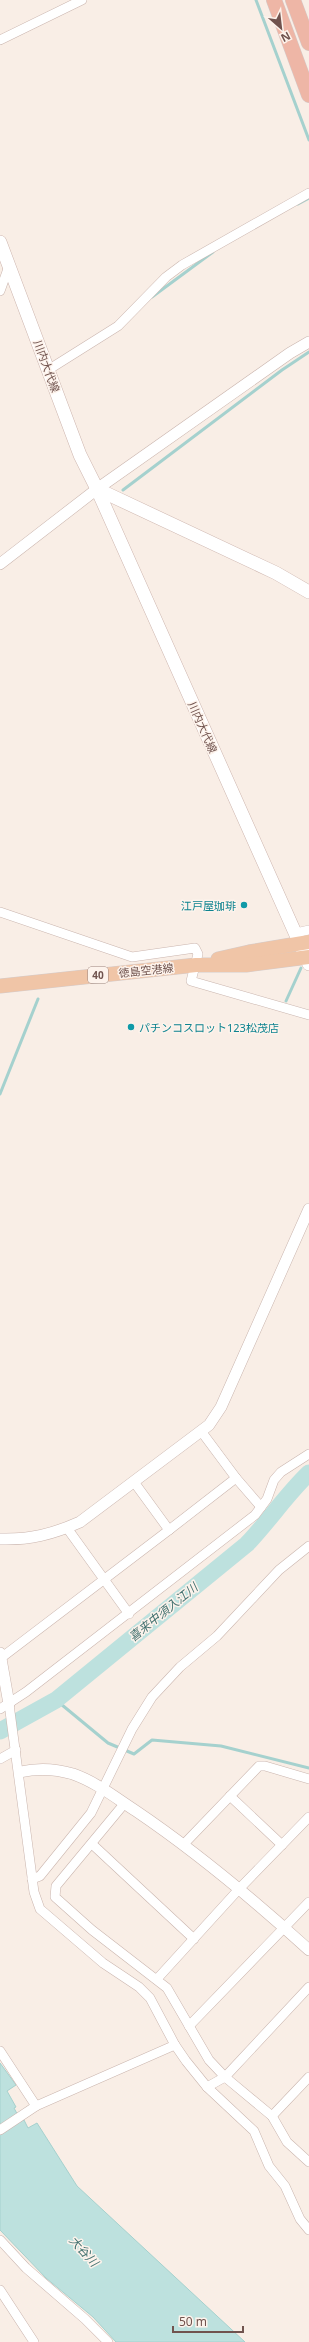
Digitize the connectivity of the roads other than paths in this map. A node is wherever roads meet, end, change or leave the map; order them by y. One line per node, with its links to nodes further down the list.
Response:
1 (82, 0): 4 (street)
2 (274, 0): 6 (highway)
3 (293, 0): 5 (highway)
4 (0, 40)
5 (309, 43)
6 (309, 95)
7 (309, 193): 12 (street)
8 (0, 242): 9 (main road, 川内大代線)
9 (9, 266): 10 (street); 12 (main road, 川内大代線)
10 (0, 291)
11 (309, 342): 13 (street)
12 (48, 370): 13 (main road, 川内大代線)
13 (97, 489): 14 (street); 15 (main road); 18 (main road, 川内大代線)
14 (0, 564)
15 (309, 592)
16 (0, 912): 20 (street)
17 (309, 930): 18 (street)
18 (301, 939): 19 (main road, 川内大代線); 20 (main road, 徳島空港線 / 40)
19 (308, 960): 20 (main road, 徳島空港線 / 40)
20 (196, 965): 21 (main road, 徳島空港線 / 40); 22 (street)
21 (0, 986)
22 (309, 1015)
23 (309, 1209): 24 (street)
24 (201, 1431): 26 (street); 27 (street)
25 (309, 1454): 28 (street)
26 (236, 1478): 28 (street); 30 (street)
27 (134, 1482): 29 (street); 30 (street)
28 (261, 1507): 34 (street)
29 (67, 1528): 31 (street); 33 (street)
30 (169, 1530): 33 (street)
31 (0, 1539)
32 (309, 1546): 41 (street)
33 (103, 1581): 34 (street); 35 (street)
34 (129, 1614): 36 (street)
35 (0, 1656): 36 (street)
36 (6, 1708): 37 (street)
37 (16, 1748): 38 (street); 39 (street)
38 (0, 1759)
39 (20, 1772): 41 (street); 48 (street)
40 (309, 1779): 42 (street)
41 (102, 1788): 43 (street); 48 (street)
42 (230, 1796): 46 (street); 47 (street)
43 (124, 1804): 45 (street); 46 (street)
44 (309, 1817): 47 (street)
45 (92, 1844): 52 (street); 54 (street)
46 (184, 1844): 49 (street)
47 (282, 1845): 49 (street)
48 (32, 1879): 57 (street)
49 (239, 1889): 51 (street); 52 (street)
50 (309, 1902): 51 (street)
51 (285, 1928): 53 (street); 56 (street)
52 (194, 1939): 54 (street)
53 (309, 1950)
54 (157, 1979): 56 (street)
55 (309, 1987): 59 (street)
56 (189, 2026): 59 (street)
57 (175, 2045): 61 (street); 62 (street)
58 (0, 2051): 62 (street)
59 (225, 2077): 61 (street); 63 (street)
60 (309, 2077): 63 (street)
61 (207, 2087): 66 (street)
62 (36, 2106): 64 (street)
63 (272, 2116): 65 (street)
64 (0, 2130)
65 (309, 2162)
66 (309, 2230)
67 (0, 2240): 70 (street)
68 (0, 2290): 69 (street)
69 (34, 2342)
70 (108, 2342)

